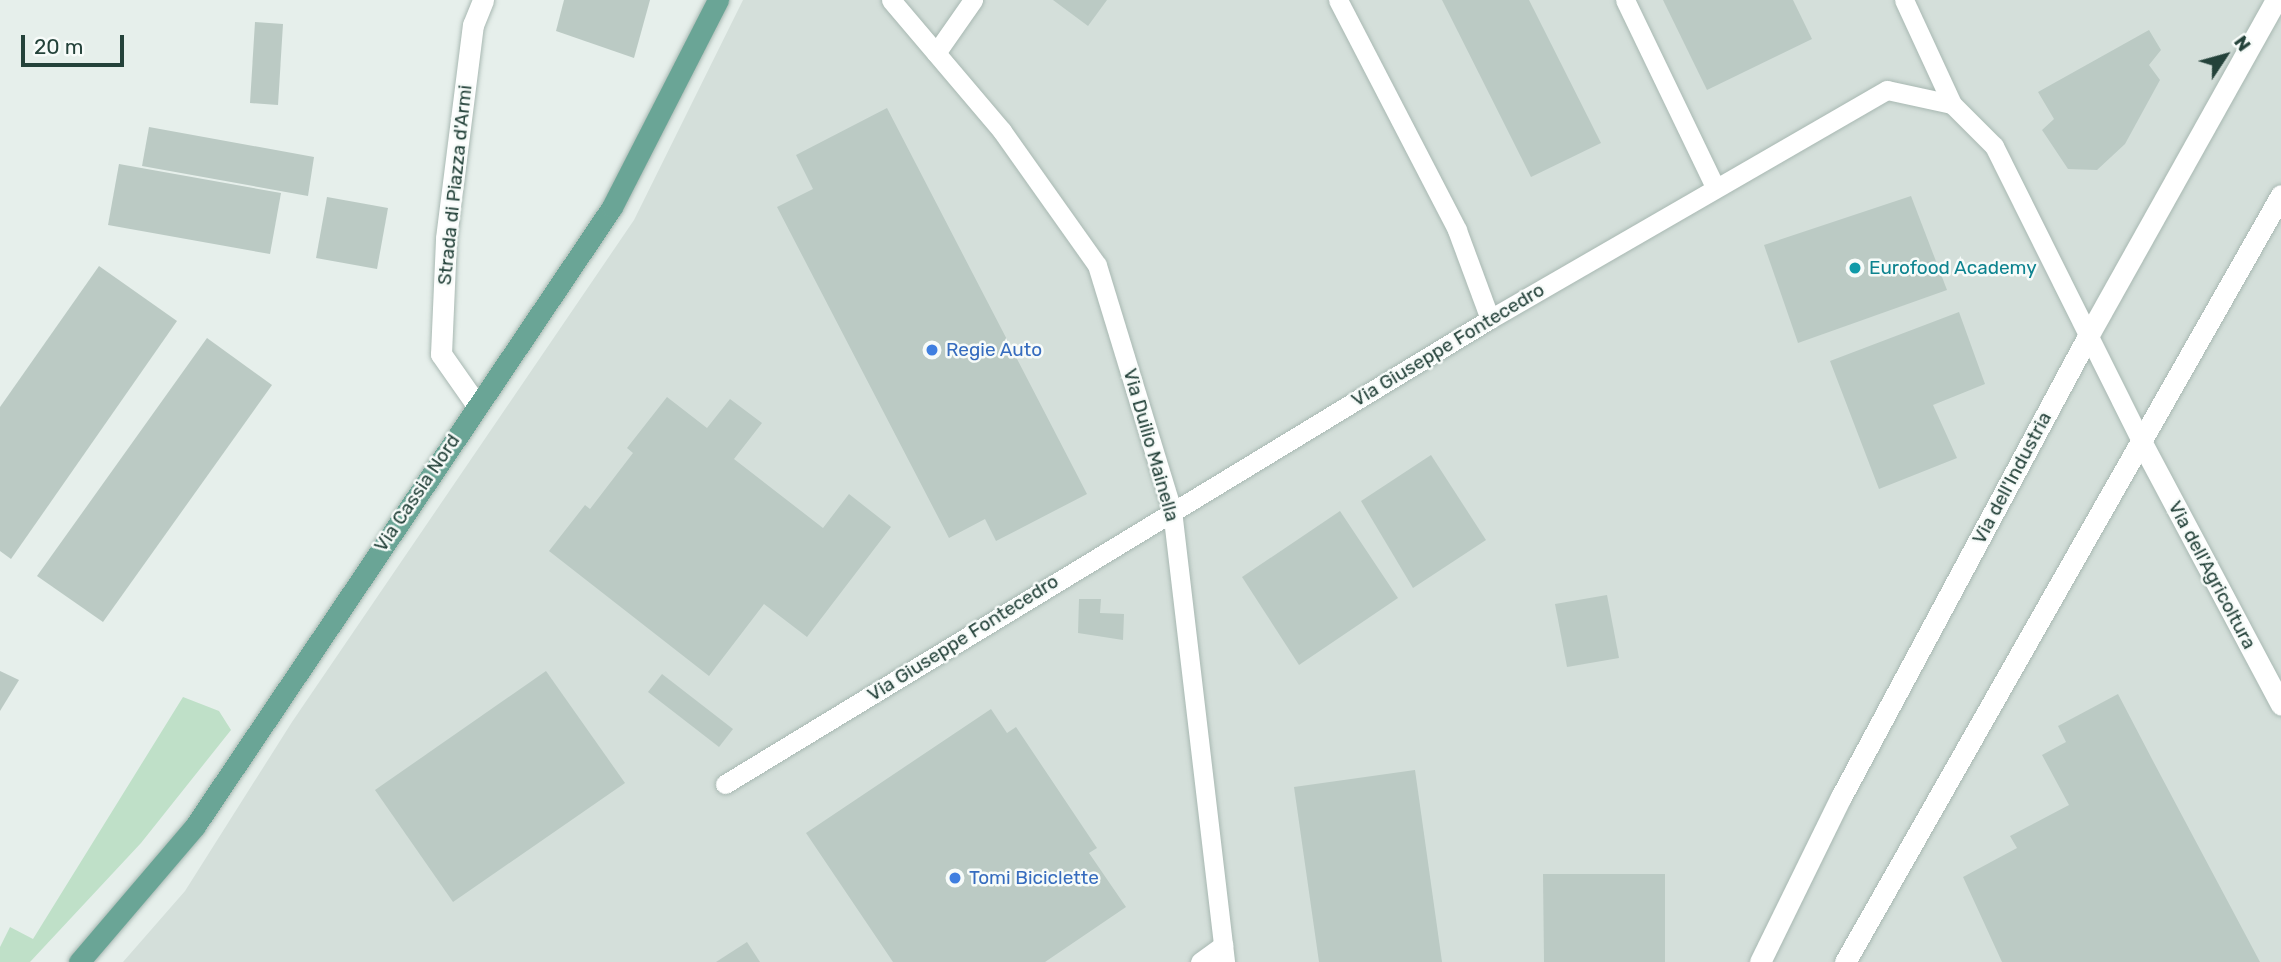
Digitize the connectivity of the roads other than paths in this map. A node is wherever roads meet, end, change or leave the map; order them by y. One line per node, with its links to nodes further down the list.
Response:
1 (483, 0): 15 (street, Strada di Piazza d'Armi)
2 (718, 0): 15 (main road, Via Cassia Nord)
3 (891, 0): 9 (lane, Via Duilio Mainella)
4 (973, 0): 9 (lane)
5 (1338, 0): 13 (lane)
6 (1625, 0): 11 (lane)
7 (1904, 0): 10 (lane)
8 (2276, 0): 14 (street, Via dell'Industria)
9 (936, 53): 17 (lane, Via Duilio Mainella)
10 (1952, 104): 11 (lane, Via Giuseppe Fontecedro); 14 (lane)
11 (1715, 187): 13 (lane, Via Giuseppe Fontecedro)
12 (2281, 195): 16 (street)
13 (1490, 319): 17 (lane, Via Giuseppe Fontecedro)
14 (2087, 338): 16 (lane); 23 (street, Via dell'Industria)
15 (476, 404): 21 (main road, Via Cassia Nord)
16 (2143, 445): 18 (street, Via dell'Agricoltura); 24 (street)
17 (1172, 510): 19 (lane, Via Giuseppe Fontecedro); 20 (lane, Via Duilio Mainella)
18 (2281, 705)
19 (725, 784)
20 (1224, 954): 22 (lane)
21 (79, 962)
22 (1200, 962)
23 (1760, 962)
24 (1845, 962)

